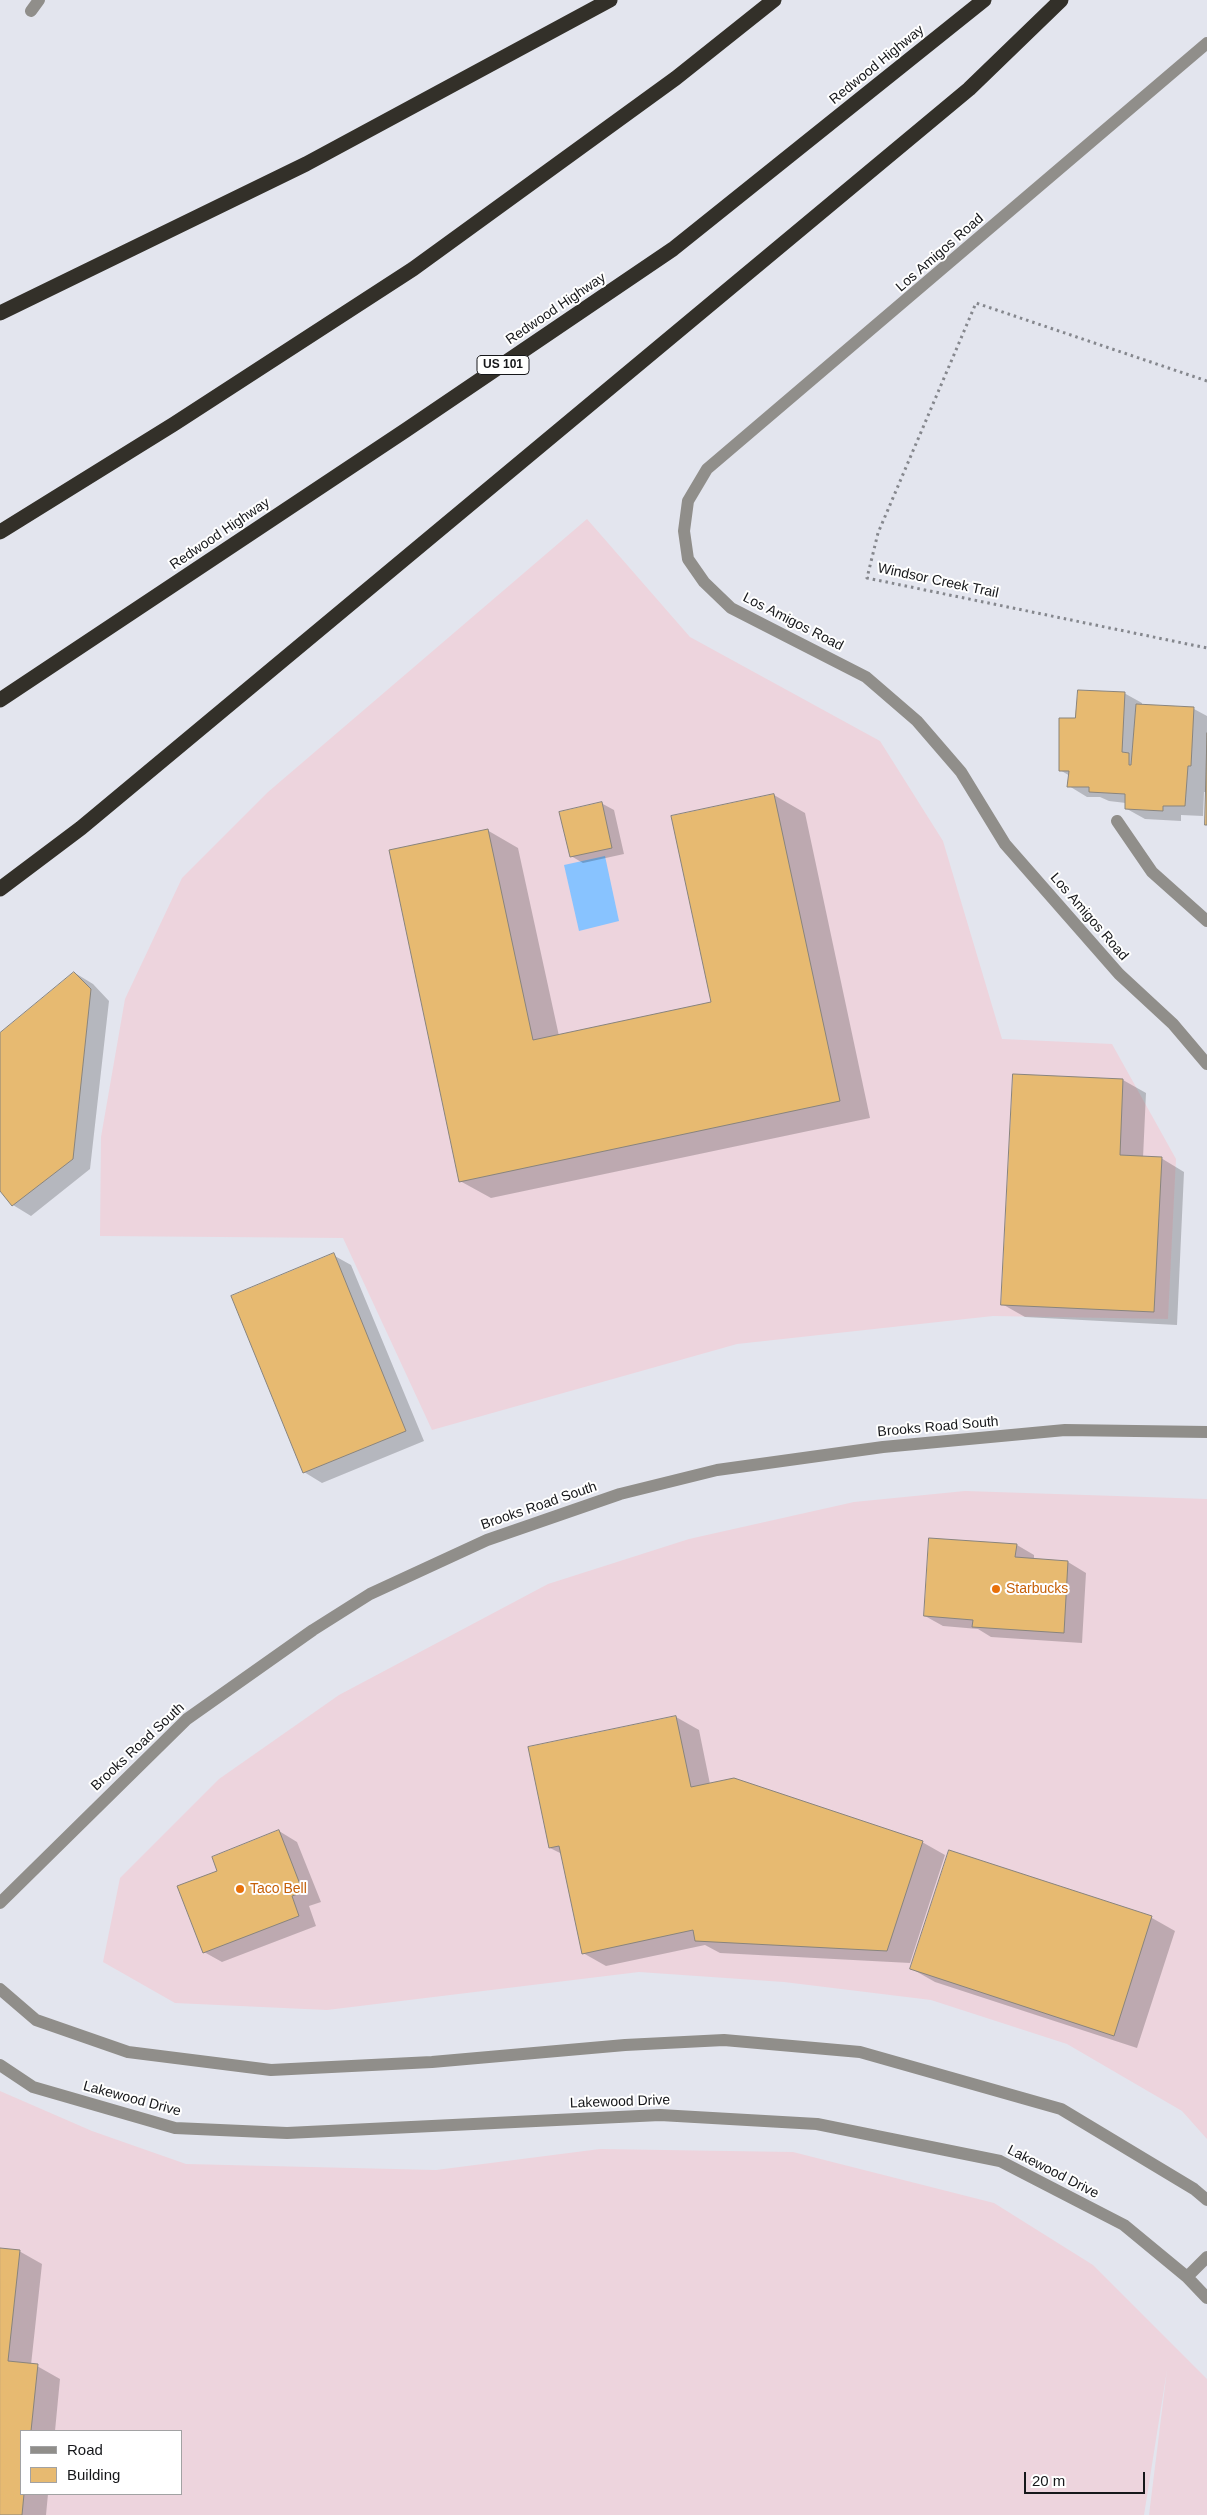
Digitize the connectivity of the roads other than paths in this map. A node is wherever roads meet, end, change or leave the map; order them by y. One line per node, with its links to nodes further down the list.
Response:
1 (39, 0): 6 (street)
2 (610, 0): 8 (highway)
3 (774, 0): 9 (highway)
4 (984, 0): 10 (highway, Redwood Highway / US 101)
5 (1061, 0): 12 (highway)
6 (31, 11)
7 (1207, 44): 14 (street, Los Amigos Road)
8 (0, 313)
9 (0, 532)
10 (0, 700)
11 (1117, 821): 13 (street)
12 (0, 889)
13 (1207, 921)
14 (1207, 1064)
15 (1207, 1432): 16 (street, Brooks Road South)
16 (0, 1903)
17 (0, 1989): 19 (street)
18 (0, 2065): 21 (street, Lakewood Drive)
19 (1207, 2200)
20 (1207, 2257): 21 (street)
21 (1187, 2277): 22 (street, Lakewood Drive)
22 (1207, 2298)

